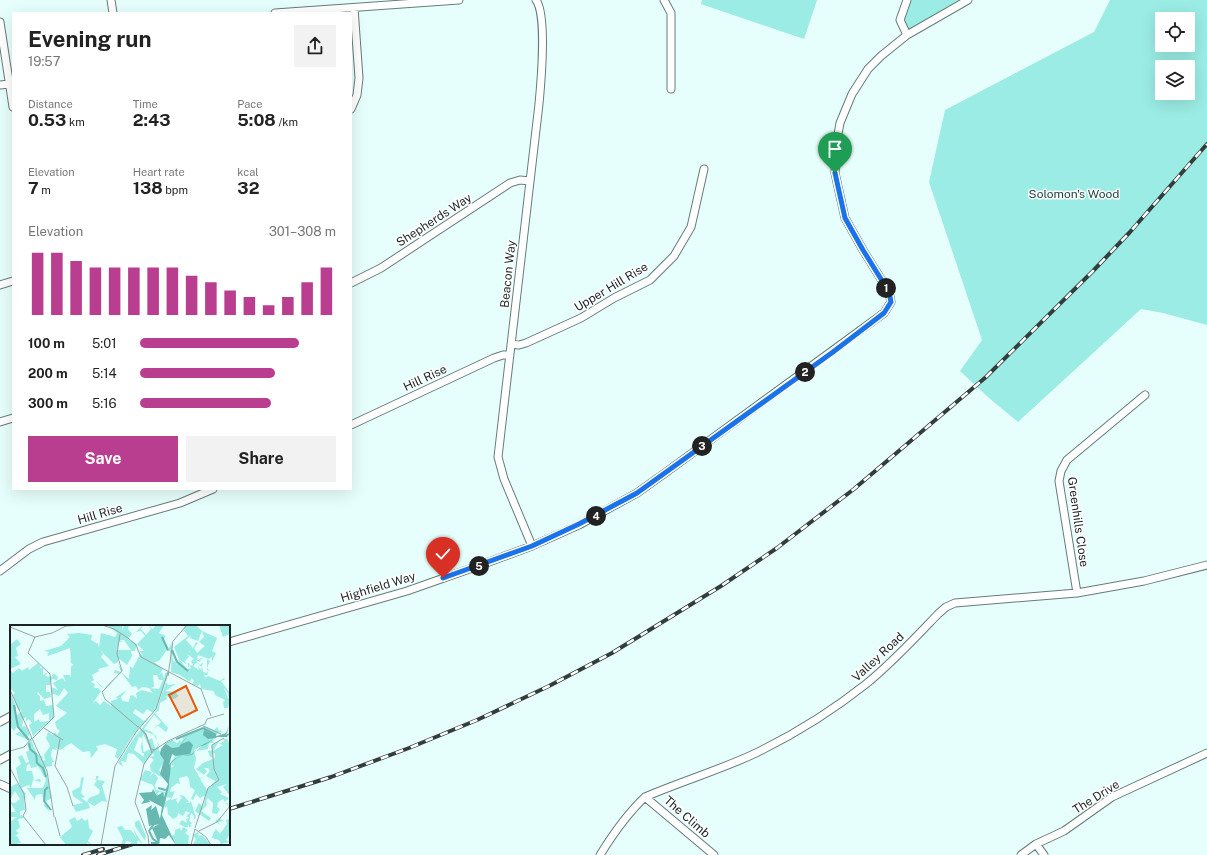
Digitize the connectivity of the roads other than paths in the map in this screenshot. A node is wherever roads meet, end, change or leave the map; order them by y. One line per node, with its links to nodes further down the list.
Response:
1 (111, 0): 8 (street)
2 (459, 0): 7 (street)
3 (536, 0): 18 (street, Beacon Way)
4 (664, 0): 14 (street)
5 (907, 0): 11 (street)
6 (968, 0): 11 (street, Highfield Way)
7 (354, 8): 9 (street); 16 (street)
8 (113, 12)
9 (291, 12)
10 (0, 22): 12 (street)
11 (907, 35): 29 (street, Highfield Way)
12 (9, 84): 13 (street); 15 (street)
13 (0, 85)
14 (671, 89)
15 (12, 101)
16 (352, 107)
17 (704, 169): 22 (street, Upper Hill Rise)
18 (530, 181): 20 (street, Shepherds Way); 22 (street, Beacon Way)
19 (12, 281): 21 (street)
20 (352, 282)
21 (0, 285)
22 (511, 344): 23 (street, Beacon Way)
23 (510, 355): 27 (street, Hill Rise); 29 (street, Beacon Way)
24 (1145, 395): 32 (street, Greenhills Close)
25 (12, 418): 26 (street)
26 (0, 422)
27 (352, 425)
28 (210, 490): 31 (street, Hill Rise)
29 (532, 546): 33 (street, Highfield Way)
30 (1207, 565): 32 (street, Valley Road)
31 (0, 571)
32 (1077, 593): 41 (street, Valley Road)
33 (230, 642)
34 (10, 717): 35 (street)
35 (0, 722)
36 (1207, 753): 42 (street, The Drive)
37 (10, 755): 38 (street)
38 (0, 760)
39 (0, 784): 40 (street)
40 (10, 789)
41 (645, 797): 43 (street, Valley Road); 44 (street, The Climb)
42 (1036, 844): 45 (street, The Drive); 46 (street)
43 (600, 855)
44 (714, 855)
45 (1021, 855)
46 (1044, 855)

